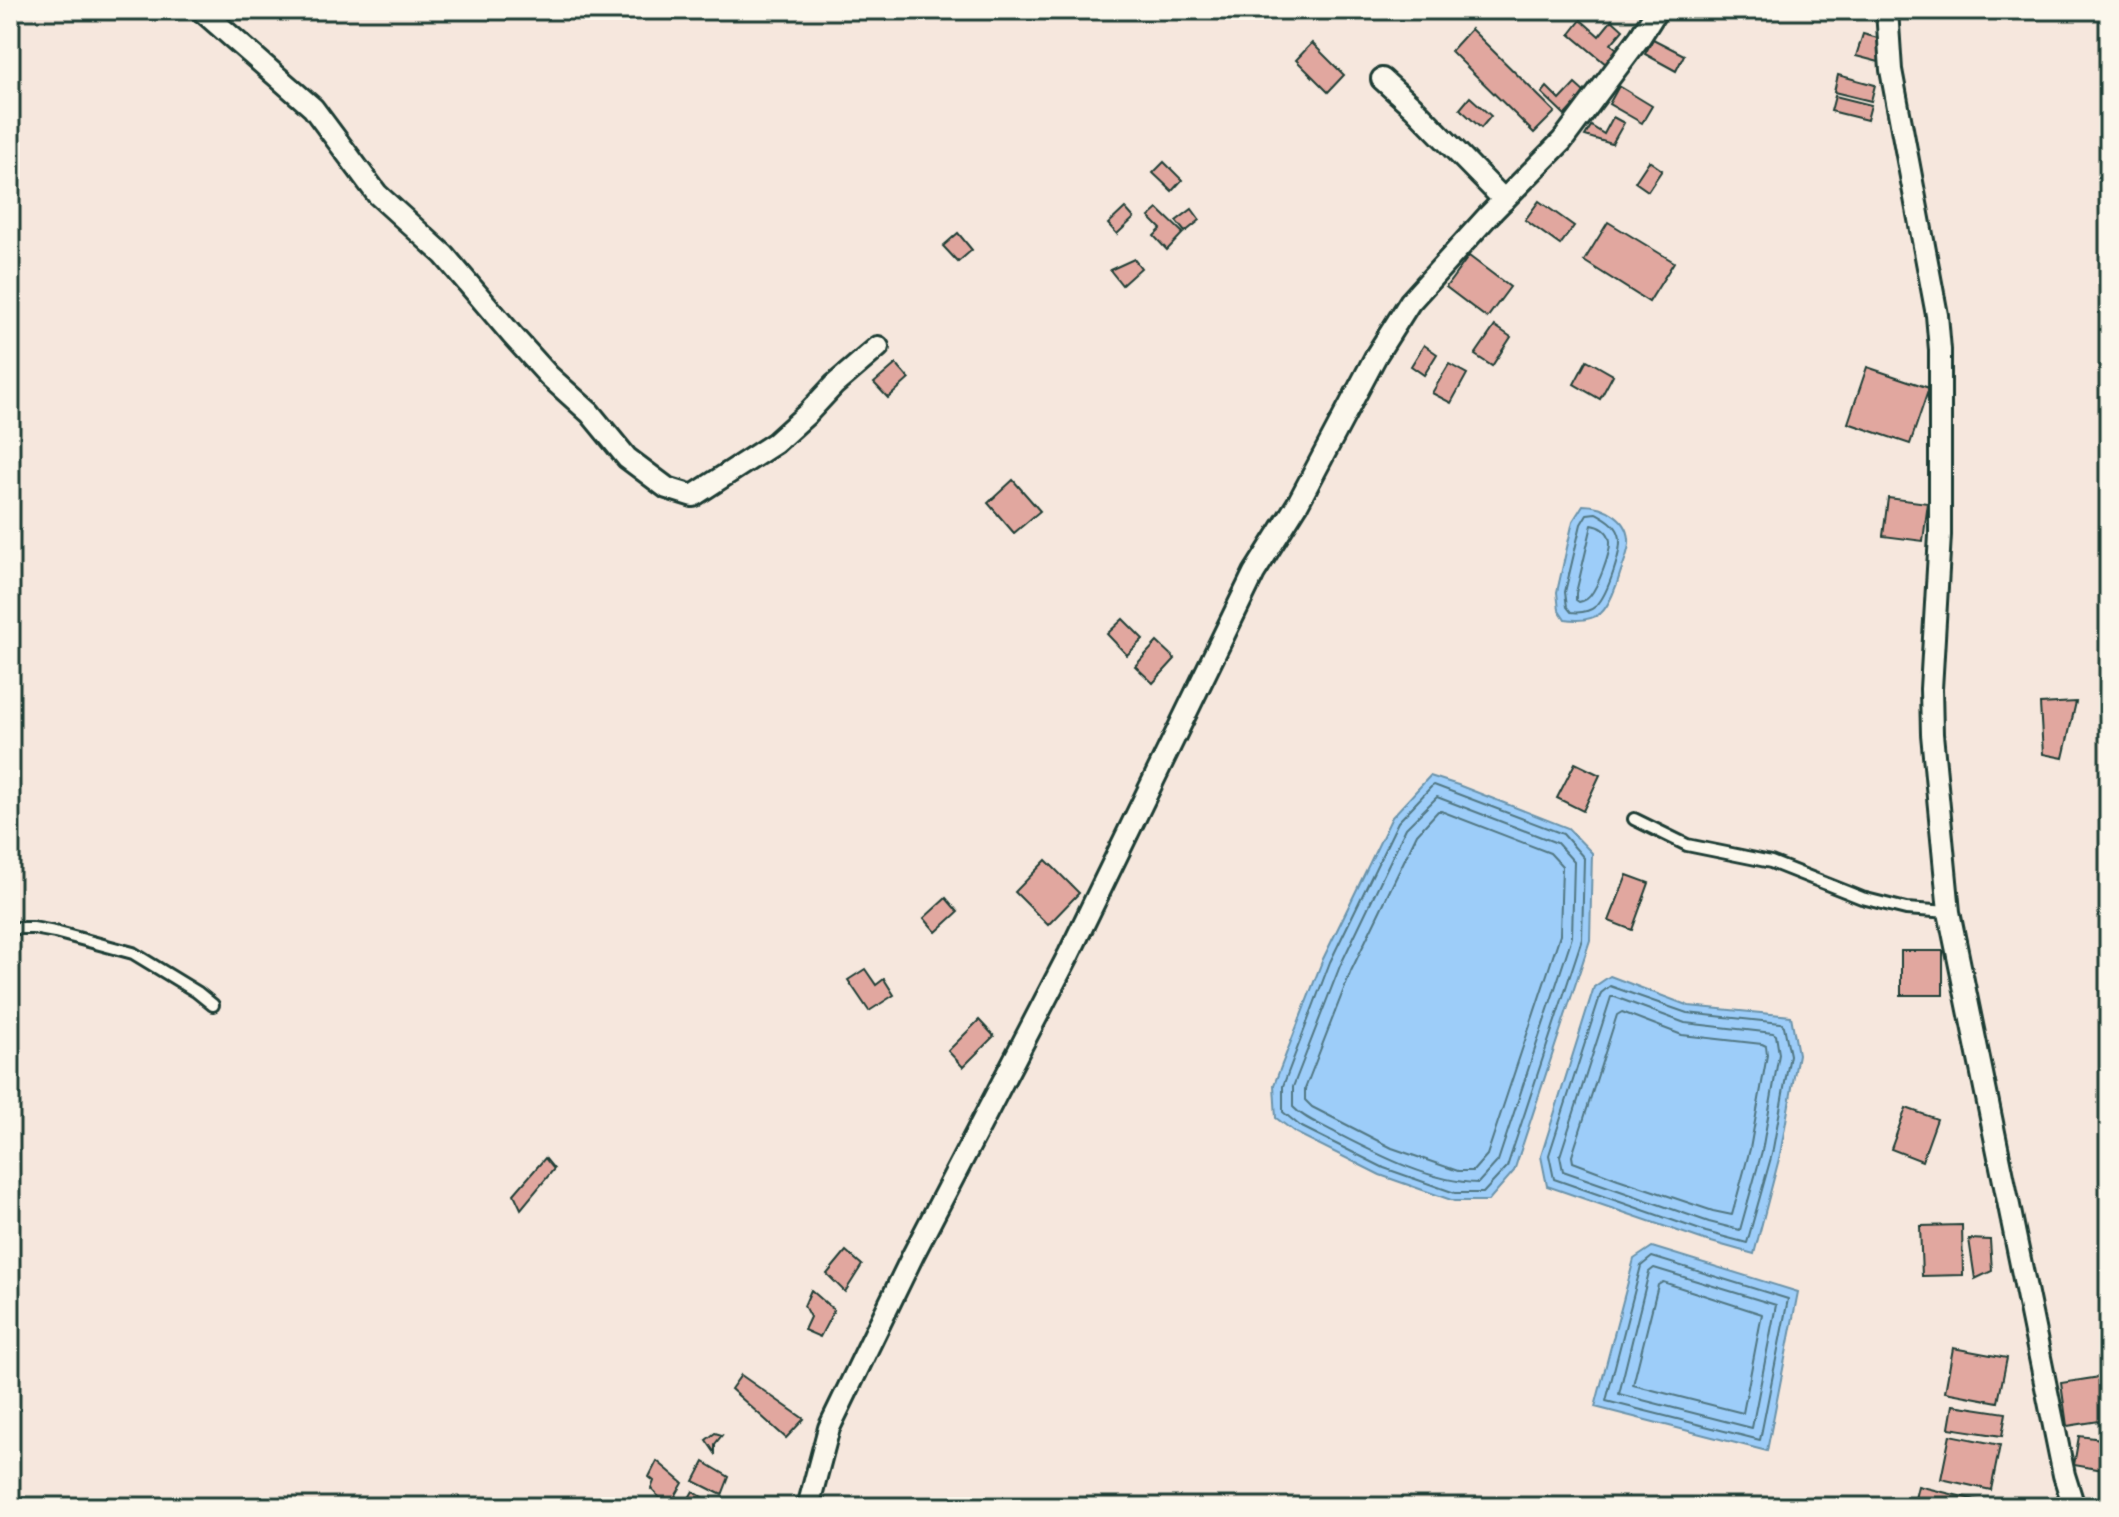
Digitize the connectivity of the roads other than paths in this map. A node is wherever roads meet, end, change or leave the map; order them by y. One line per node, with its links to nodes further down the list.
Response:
1 (201, 10): 6 (street)
2 (1657, 10): 5 (street)
3 (1887, 10): 8 (street)
4 (1382, 79): 5 (street)
5 (1504, 200): 11 (street)
6 (878, 347)
7 (1634, 819): 8 (lane)
8 (1949, 912): 12 (street)
9 (10, 928): 10 (lane)
10 (213, 1005)
11 (808, 1507)
12 (2074, 1507)

